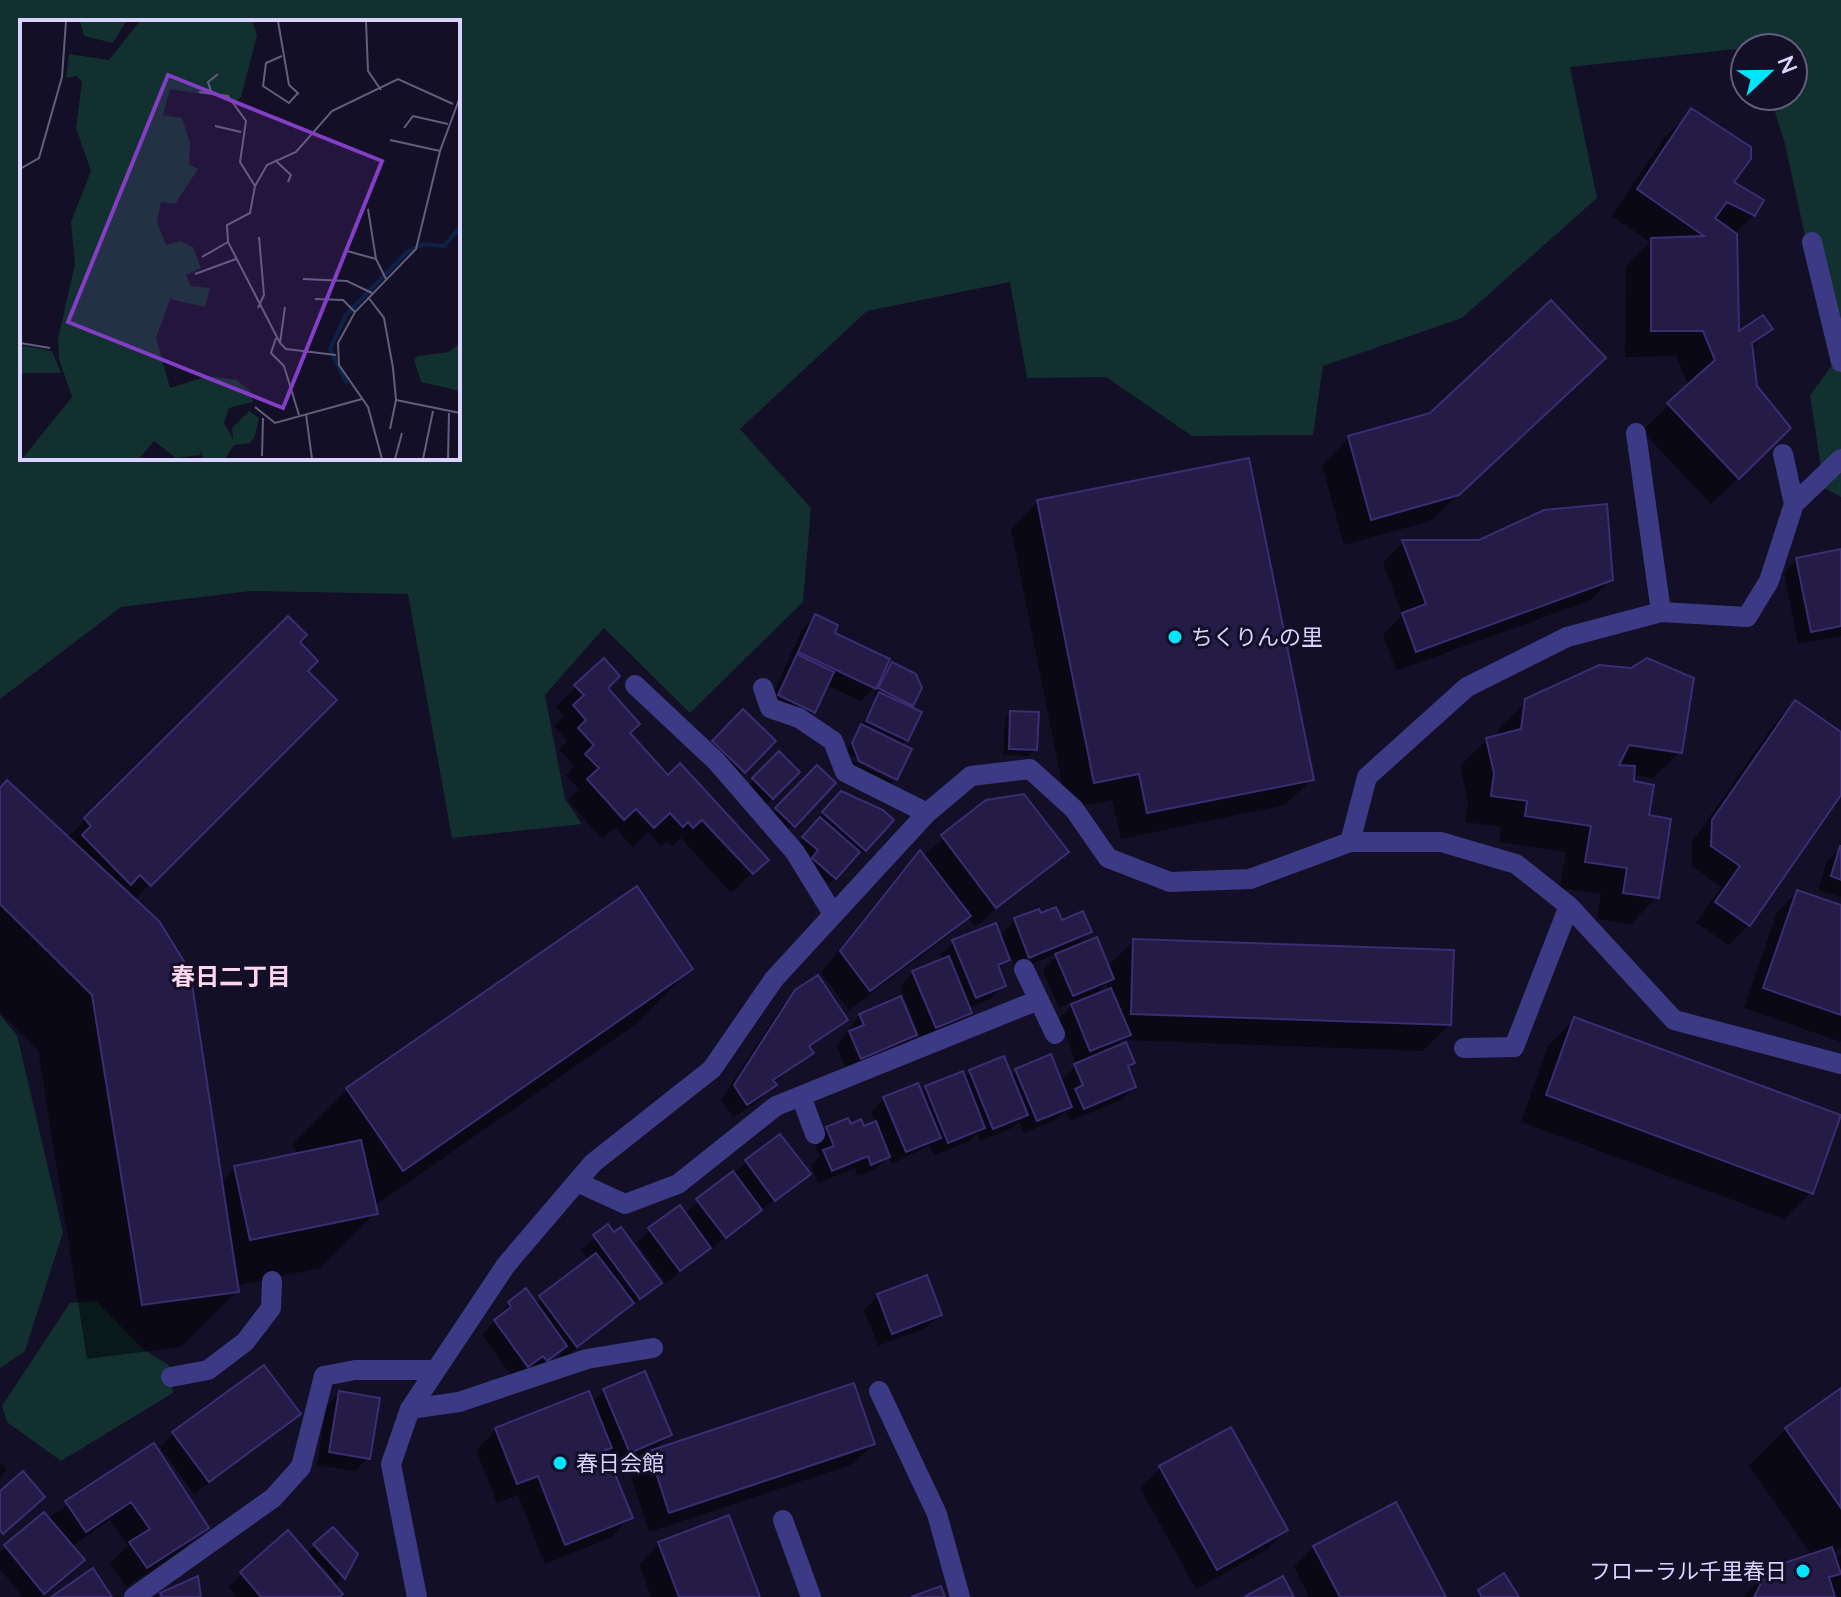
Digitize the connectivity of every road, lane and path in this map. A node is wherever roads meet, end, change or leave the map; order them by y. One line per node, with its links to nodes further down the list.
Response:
1 (1812, 242): 2 (street)
2 (1837, 324): 3 (street)
3 (1841, 362)
4 (1636, 433): 8 (street)
5 (1783, 454): 7 (street)
6 (1841, 459): 7 (street)
7 (1794, 504): 8 (street)
8 (1661, 612): 12 (street)
9 (635, 685): 14 (street)
10 (763, 688): 11 (street)
11 (927, 813): 12 (street); 14 (street)
12 (1350, 842): 13 (street)
13 (1569, 906): 18 (street); 19 (street)
14 (833, 914): 22 (street)
15 (1024, 969): 16 (street)
16 (1036, 1001): 17 (street); 20 (street)
17 (1055, 1034)
18 (1464, 1048)
19 (1841, 1064)
20 (801, 1096): 21 (street); 22 (street)
21 (815, 1134)
22 (577, 1182): 25 (street)
23 (272, 1281): 26 (street)
24 (653, 1348): 28 (street)
25 (433, 1370): 28 (street); 30 (street)
26 (171, 1377)
27 (879, 1391): 33 (street)
28 (410, 1409): 31 (street)
29 (783, 1520): 32 (street)
30 (134, 1597)
31 (417, 1597)
32 (811, 1597)
33 (960, 1597)

